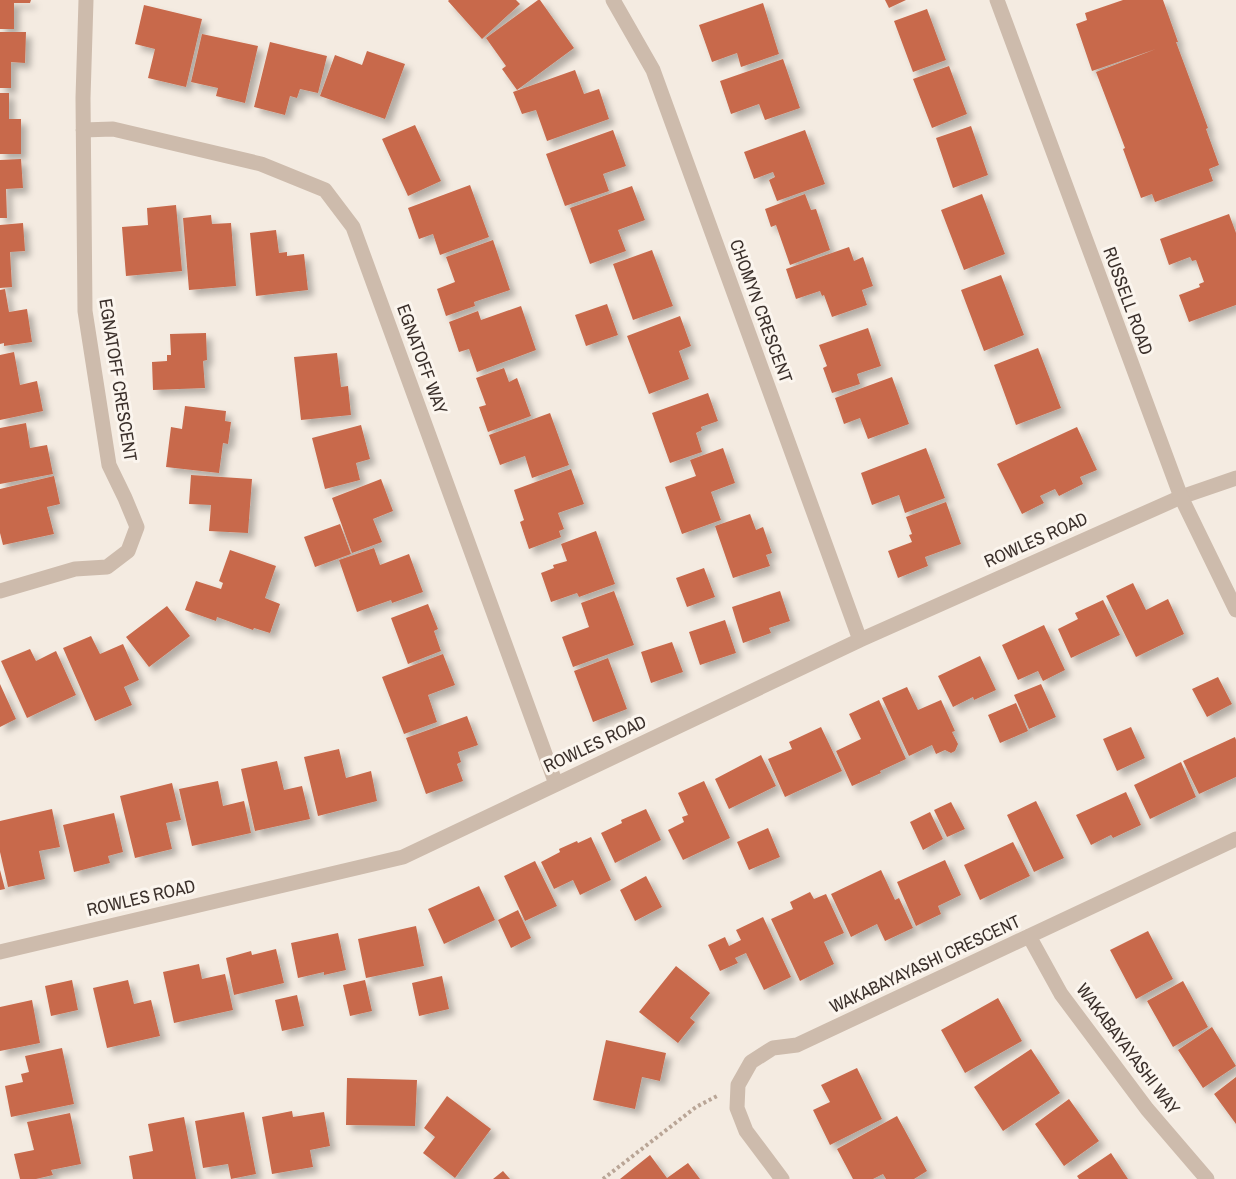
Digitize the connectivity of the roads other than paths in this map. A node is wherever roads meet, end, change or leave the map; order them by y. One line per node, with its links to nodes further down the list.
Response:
1 (86, 0): 4 (street, EGNATOFF CRESCENT)
2 (613, 0): 9 (street, CHOMYN CRESCENT)
3 (997, 0): 6 (street, RUSSELL ROAD)
4 (83, 130): 7 (street, EGNATOFF CRESCENT); 10 (street, EGNATOFF WAY)
5 (1236, 478): 6 (street, ROWLES ROAD)
6 (1180, 497): 8 (street, RUSSELL ROAD); 9 (street, ROWLES ROAD)
7 (0, 591)
8 (1236, 610)
9 (861, 640): 10 (street, ROWLES ROAD)
10 (556, 784): 13 (street, ROWLES ROAD)
11 (1236, 839): 12 (street, WAKABAYAYASHI CRESCENT)
12 (1029, 936): 14 (street, WAKABAYAYASHI CRESCENT); 15 (street, WAKABAYAYASHI WAY)
13 (0, 951)
14 (782, 1179)
15 (1207, 1179)

